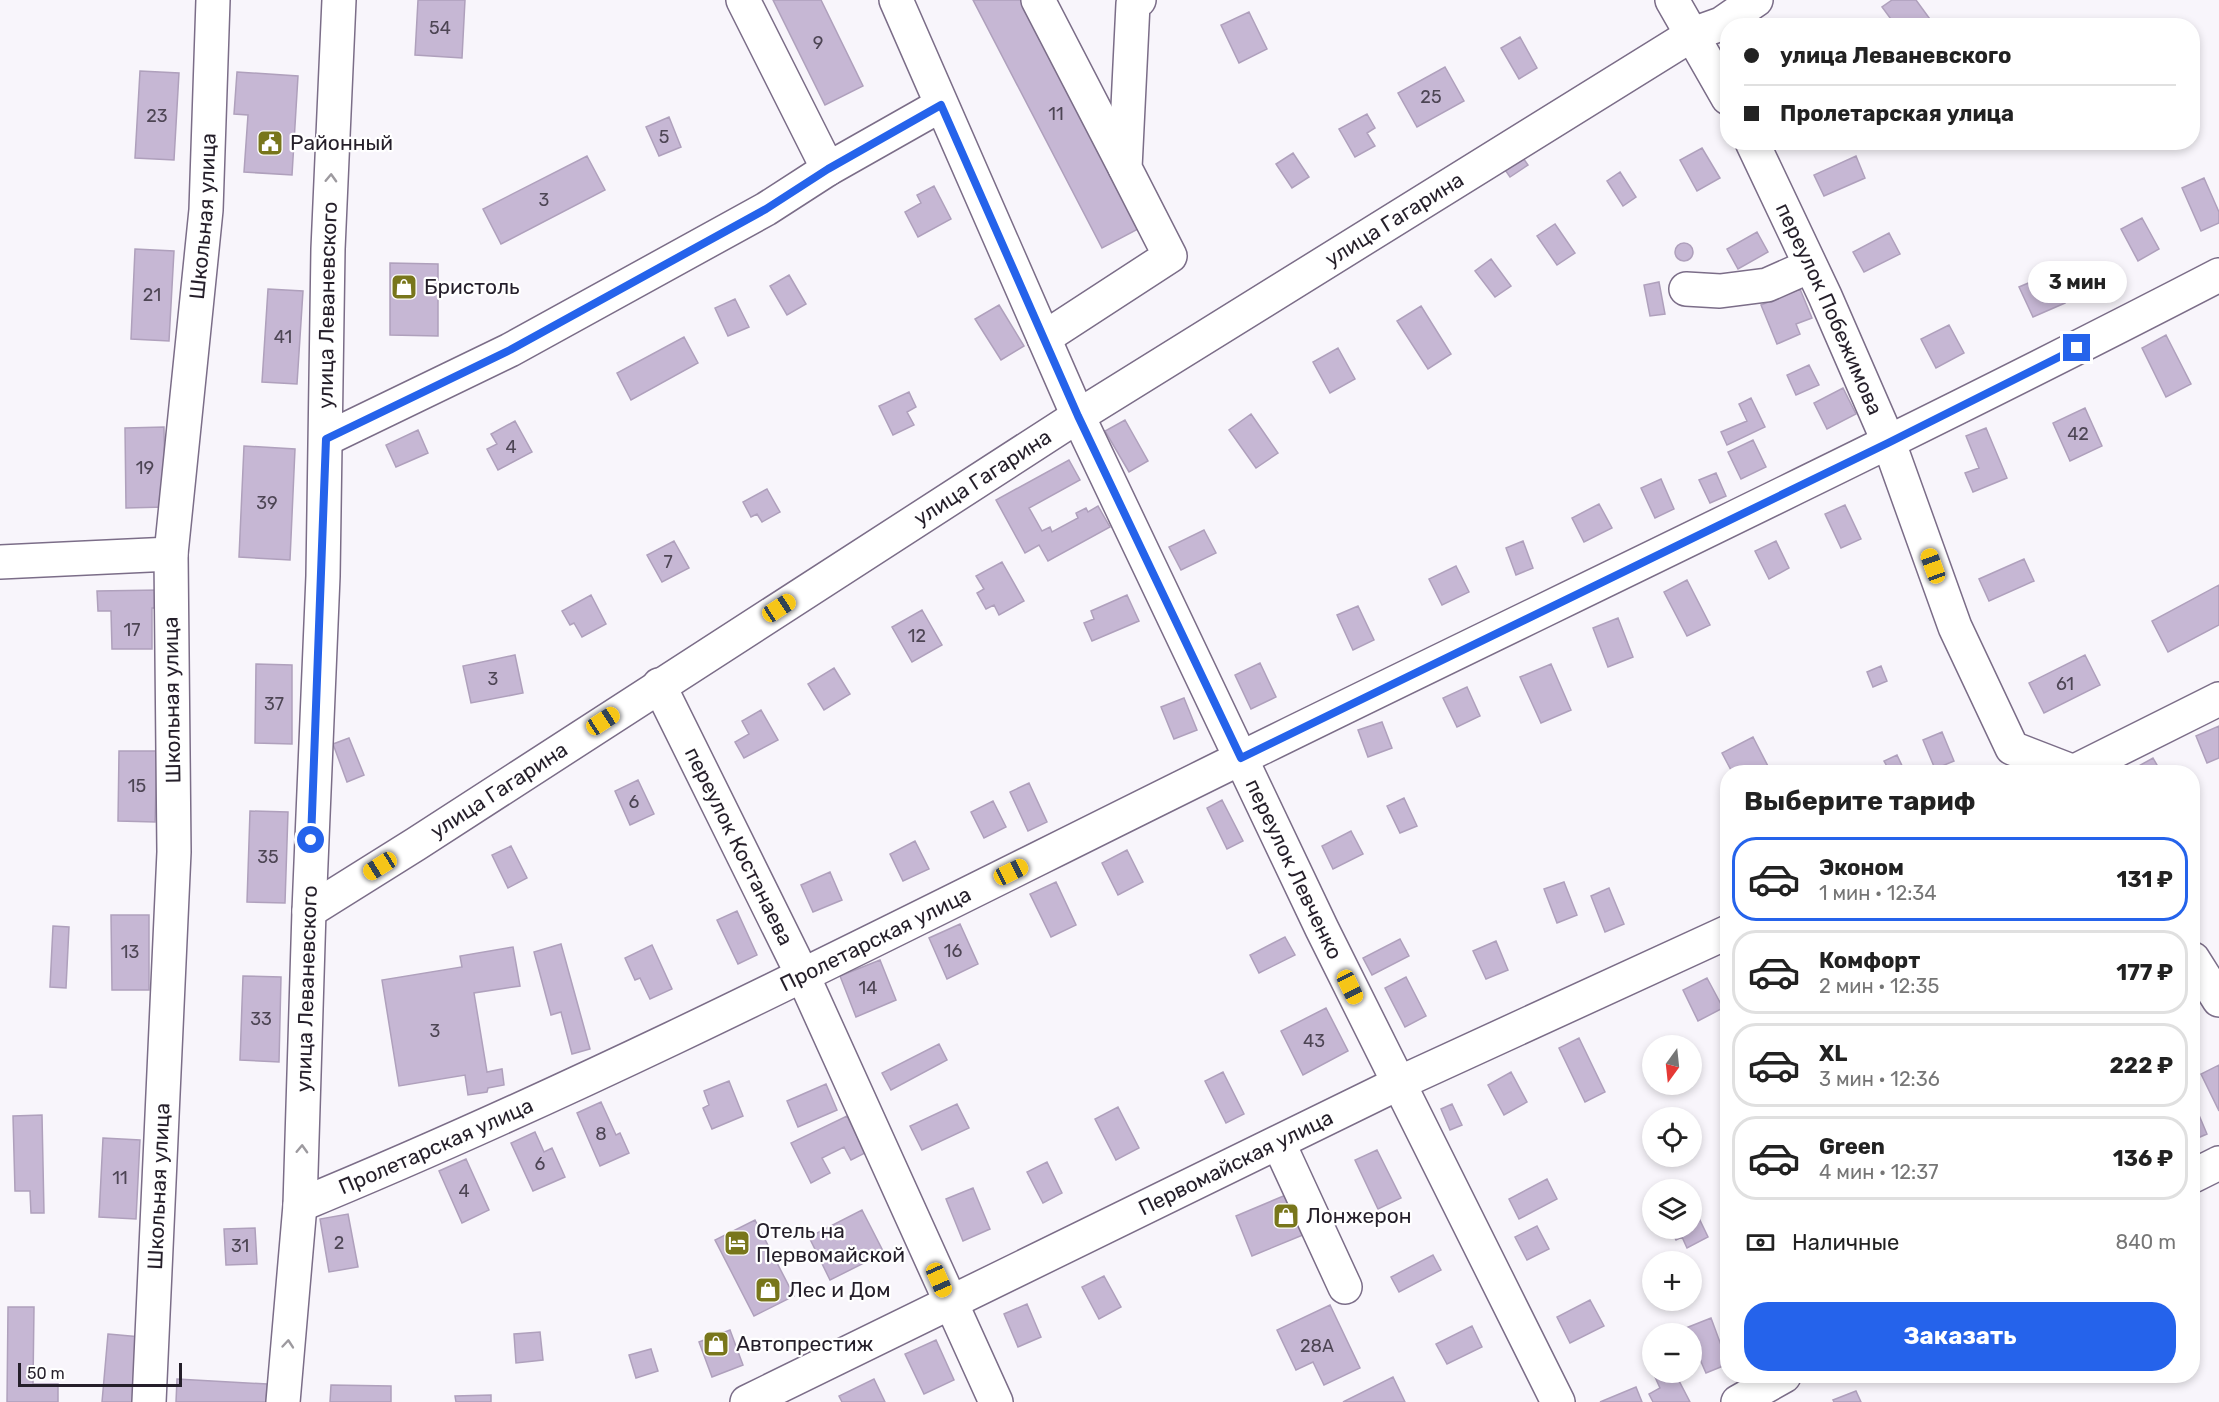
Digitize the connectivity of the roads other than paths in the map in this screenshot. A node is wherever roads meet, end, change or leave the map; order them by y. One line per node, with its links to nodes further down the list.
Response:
1 (213, 0): 24 (street, Школьная улица)
2 (339, 0): 22 (street, улица Леваневского, one-way to 2)
3 (743, 0): 16 (street)
4 (896, 0): 13 (street, переулок Левченко)
5 (1038, 0): 15 (street)
6 (1139, 0): 15 (street)
7 (1672, 0): 11 (street)
8 (1756, 0): 9 (street, улица Гагарина)
9 (1730, 18)
10 (1720, 24): 11 (street, улица Гагарина)
11 (1693, 34): 12 (street); 21 (street, улица Гагарина)
12 (1720, 83)
13 (941, 105): 16 (street); 20 (street, переулок Левченко)
14 (1756, 150): 17 (street, переулок Побежимова)
15 (1125, 168): 20 (street)
16 (828, 169): 22 (street)
17 (1810, 266): 19 (street); 23 (street, переулок Побежимова)
18 (2219, 275): 23 (street, Пролетарская улица)
19 (1686, 289)
20 (1044, 339): 21 (street, переулок Левченко)
21 (1078, 416): 26 (street, улица Гагарина); 28 (street, переулок Левченко)
22 (326, 439): 31 (street, улица Леваневского)
23 (1888, 443): 28 (street, Пролетарская улица); 29 (street, переулок Побежимова)
24 (171, 554): 25 (street); 44 (street, Школьная улица)
25 (0, 562)
26 (659, 684): 31 (street, улица Гагарина); 34 (street, переулок Костанаева)
27 (2219, 699): 30 (street)
28 (1241, 758): 34 (street, Пролетарская улица); 36 (street, переулок Левченко)
29 (2056, 765)
30 (2088, 765)
31 (309, 910): 40 (street, улица Леваневского, one-way to 31)
32 (1720, 936): 36 (street, Первомайская улица)
33 (2200, 970): 35 (street)
34 (803, 976): 40 (street, Пролетарская улица); 42 (street, переулок Костанаева)
35 (2219, 1000)
36 (1397, 1084): 37 (street, Первомайская улица); 48 (street, переулок Левченко)
37 (1279, 1143): 41 (street); 42 (street, Первомайская улица)
38 (2219, 1163): 39 (street)
39 (2200, 1172)
40 (300, 1205): 45 (street, улица Леваневского, one-way to 40)
41 (1345, 1287)
42 (949, 1302): 46 (street, Первомайская улица); 47 (street, переулок Костанаева)
43 (1772, 1383): 49 (street)
44 (149, 1402)
45 (283, 1402)
46 (747, 1402)
47 (996, 1402)
48 (1558, 1402)
49 (1738, 1402)

